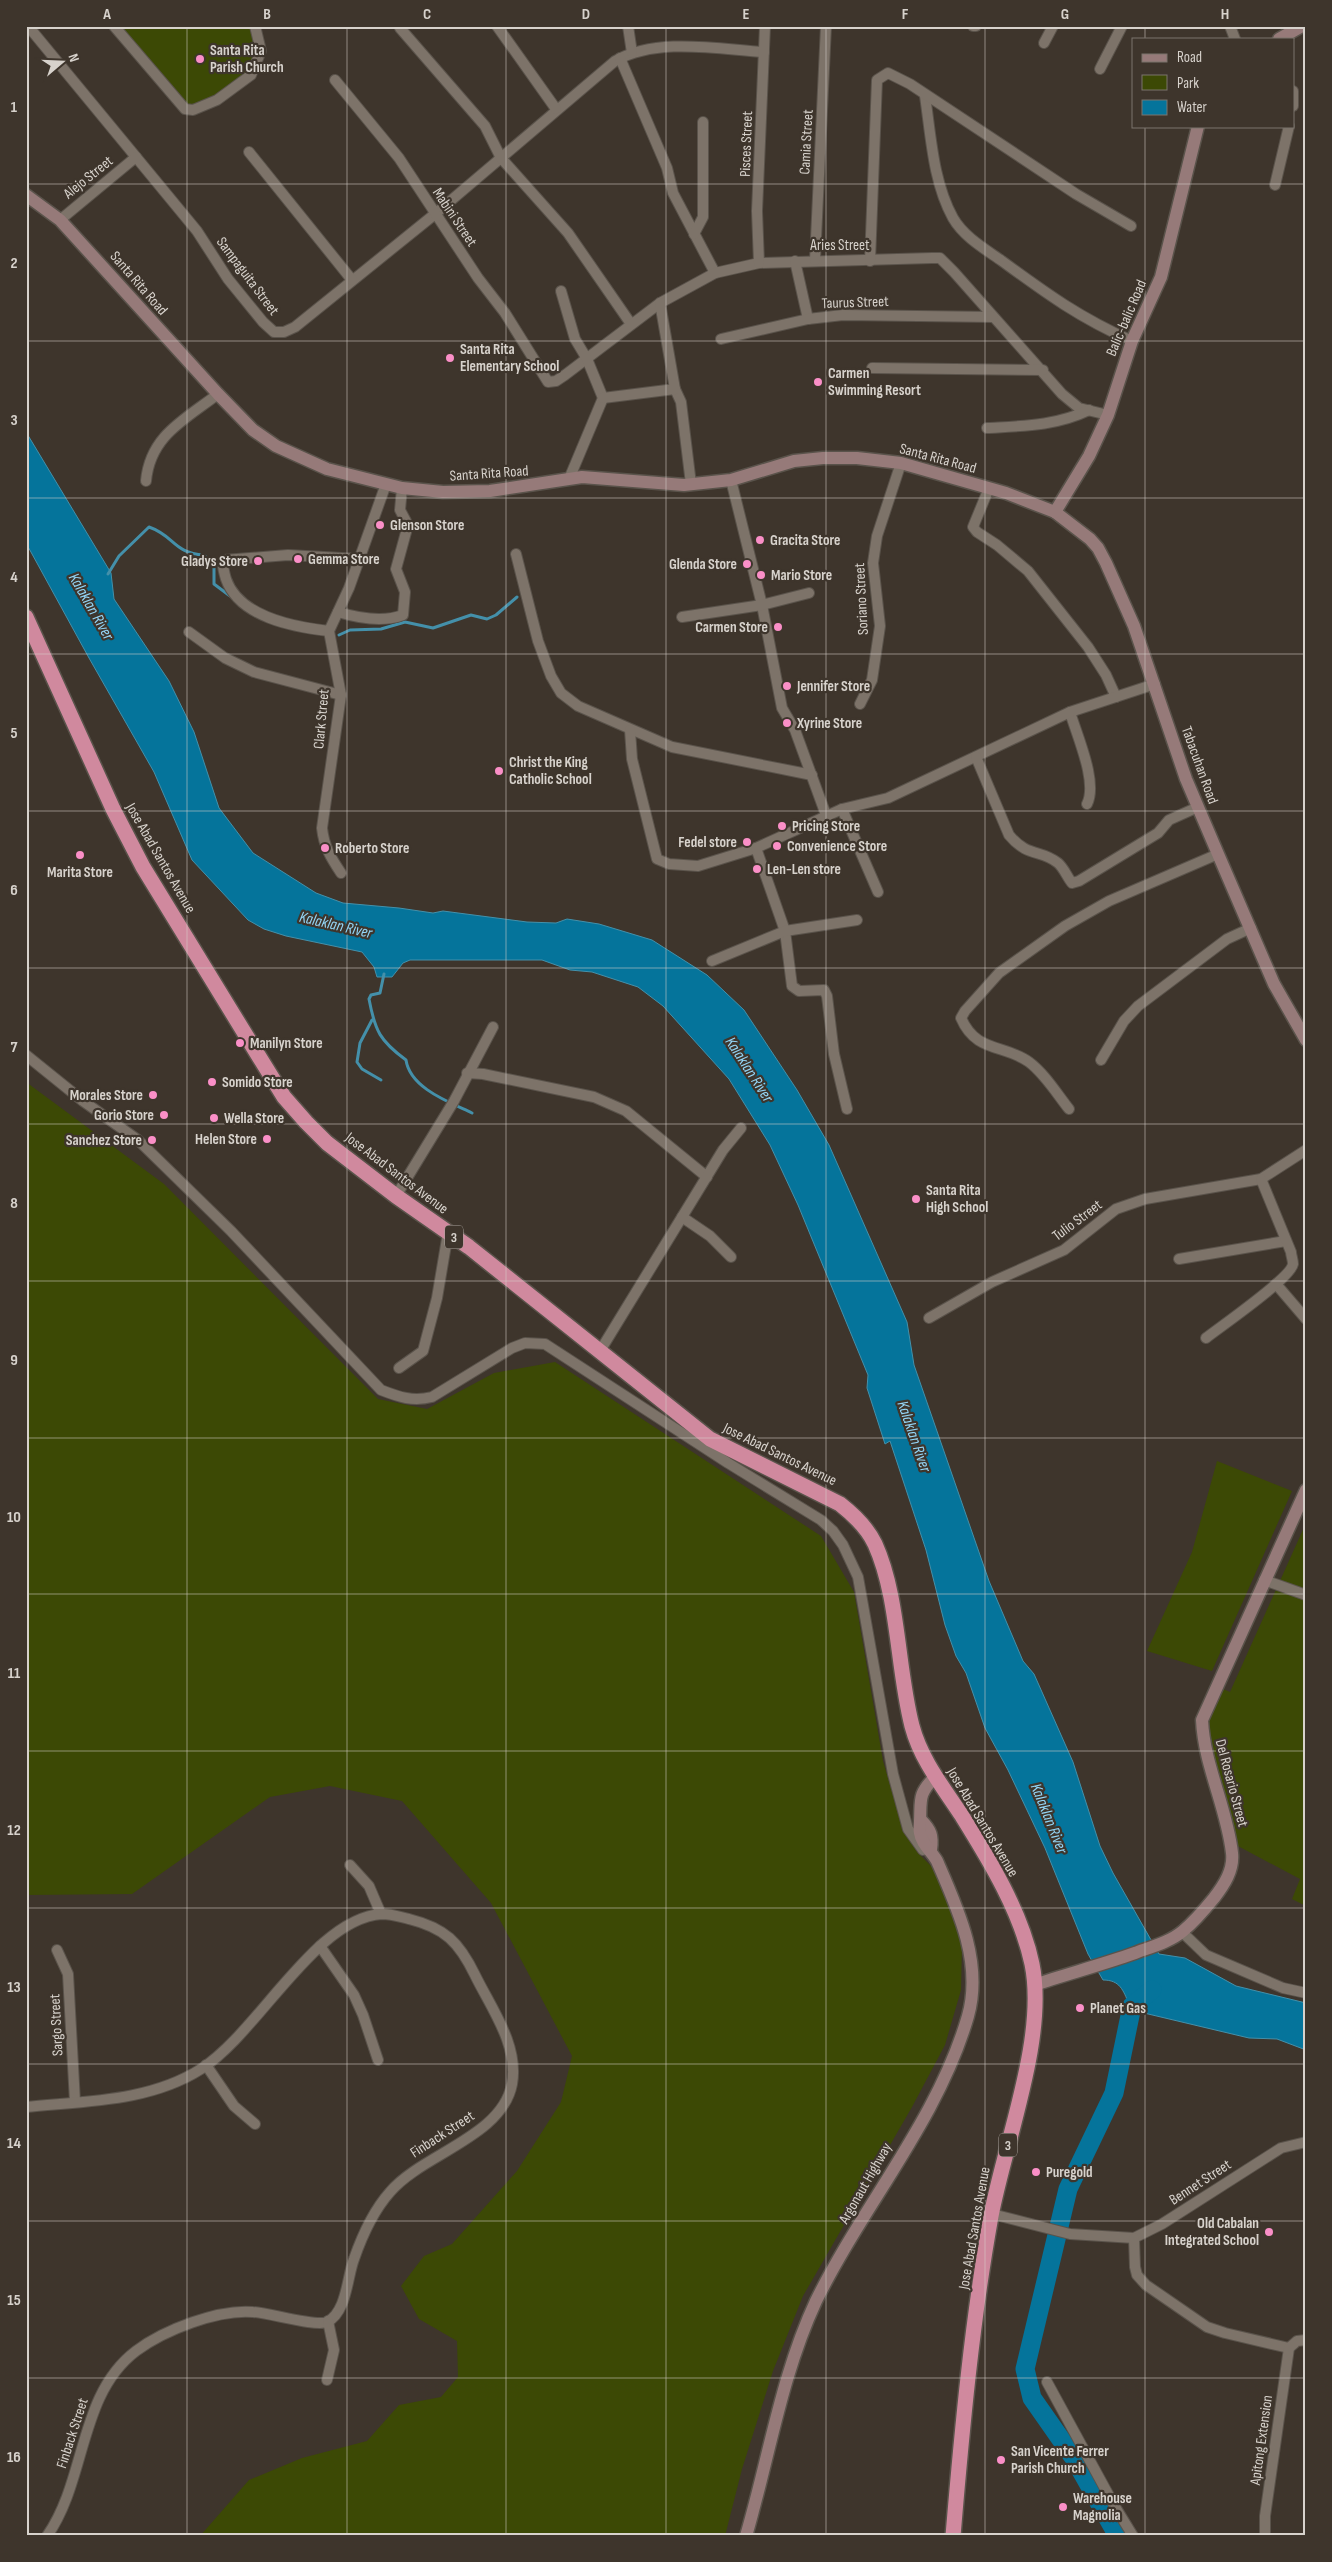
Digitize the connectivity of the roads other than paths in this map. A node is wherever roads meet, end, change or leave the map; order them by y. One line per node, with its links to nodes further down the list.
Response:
1 (28, 26): 27 (street, Sampaguita Street)
2 (114, 26): 3 (street)
3 (255, 26)
4 (497, 26): 22 (street)
5 (628, 26): 17 (street)
6 (765, 26): 16 (street, Pisces Street)
7 (826, 26): 35 (street, Camia Street)
8 (1053, 26): 15 (street)
9 (1122, 26): 19 (street)
10 (1230, 26): 13 (street)
11 (1302, 26): 14 (main road)
12 (400, 28): 28 (street)
13 (1235, 38)
14 (1281, 38)
15 (1044, 43)
16 (764, 52): 17 (street, Sampaguita Street); 38 (street, Pisces Street)
17 (632, 53): 18 (street, Sampaguita Street)
18 (620, 58): 22 (street, Sampaguita Street); 34 (street)
19 (1100, 69)
20 (334, 80): 31 (street, Mabini Street)
21 (925, 96): 33 (street); 37 (street); 47 (street)
22 (556, 110): 28 (street, Sampaguita Street)
23 (703, 122): 34 (street)
24 (1198, 128): 47 (main road, Balic-balic Road)
25 (1288, 128): 29 (street)
26 (249, 152): 40 (street)
27 (136, 158): 32 (street, Alejo Street); 40 (street, Sampaguita Street)
28 (501, 158): 31 (street, Sampaguita Street); 45 (street)
29 (1274, 184)
30 (26, 195): 32 (main road, Santa Rita Road)
31 (434, 214): 40 (street, Sampaguita Street); 51 (street, Mabini Street)
32 (60, 220): 53 (main road, Santa Rita Road)
33 (1131, 226)
34 (694, 234): 39 (street)
35 (815, 260): 36 (street, Aries Street); 37 (street, Aries Street)
36 (795, 261): 38 (street, Aries Street); 44 (street)
37 (870, 261): 43 (street, Aries Street)
38 (759, 263): 39 (street, Aries Street)
39 (715, 273): 42 (street, Aries Street)
40 (352, 280)
41 (561, 291): 48 (street)
42 (660, 303): 45 (street, Aries Street); 52 (street)
43 (993, 317): 44 (street, Taurus Street); 50 (street, Aries Street)
44 (808, 319): 46 (street, Taurus Street)
45 (631, 324): 48 (street, Aries Street)
46 (721, 339)
47 (1132, 341): 56 (main road, Balic-balic Road)
48 (588, 360): 51 (street, Aries Street); 54 (street)
49 (872, 368): 50 (street)
50 (1043, 370): 55 (street, Aries Street)
51 (543, 376)
52 (675, 389): 54 (street); 63 (street)
53 (218, 394): 61 (street); 62 (main road, Santa Rita Road)
54 (603, 398): 59 (street)
55 (1089, 410): 56 (street, Aries Street); 57 (street)
56 (1108, 415): 66 (main road, Balic-balic Road)
57 (987, 428)
58 (901, 462): 60 (main road, Santa Rita Road); 65 (main road, Santa Rita Road); 79 (street, Soriano Street)
59 (569, 479): 63 (main road, Santa Rita Road); 64 (main road, Santa Rita Road)
60 (731, 480): 63 (main road, Santa Rita Road); 70 (street)
61 (146, 481)
62 (386, 484): 64 (main road, Santa Rita Road); 68 (street)
63 (691, 484)
64 (402, 488): 71 (street)
65 (989, 488): 66 (main road, Santa Rita Road); 78 (street)
66 (1055, 512): 76 (main road, Tabacuhan Road)
67 (516, 554): 81 (street)
68 (360, 559): 71 (street); 74 (street)
69 (809, 594): 70 (street)
70 (762, 605): 73 (street); 83 (street)
71 (338, 612): 74 (street)
72 (26, 617): 107 (highway, Jose Abad Santos Avenue / 3)
73 (682, 617)
74 (329, 631): 77 (street, Clark Street)
75 (189, 632): 77 (street)
76 (1155, 684): 78 (street); 85 (main road, Tabacuhan Road)
77 (341, 695): 90 (street, Clark Street)
78 (1116, 697): 80 (street)
79 (860, 704)
80 (1070, 712): 82 (street); 84 (street)
81 (630, 730): 83 (street); 88 (street)
82 (976, 757): 85 (street); 86 (street)
83 (812, 775): 87 (street)
84 (1087, 804)
85 (1198, 807): 89 (main road, Tabacuhan Road)
86 (842, 808): 87 (street); 91 (street)
87 (826, 815): 88 (street)
88 (756, 848): 94 (street)
89 (1218, 854): 93 (main road, Tabacuhan Road); 102 (street)
90 (341, 873)
91 (878, 892)
92 (857, 920): 94 (street)
93 (1252, 928): 97 (main road, Tabacuhan Road); 99 (street)
94 (785, 931): 95 (street); 101 (street)
95 (712, 961)
96 (493, 1027): 100 (street)
97 (1306, 1040)
98 (26, 1055): 123 (street)
99 (1101, 1060)
100 (467, 1073): 105 (street); 107 (street)
101 (846, 1109)
102 (1070, 1109)
103 (741, 1128): 105 (street)
104 (1306, 1150): 106 (street, Tulio Street)
105 (707, 1177): 108 (street)
106 (1261, 1179): 110 (street); 114 (street, Tulio Street)
107 (396, 1196): 109 (highway, Jose Abad Santos Avenue / 3)
108 (682, 1217): 111 (street); 117 (street)
109 (448, 1233): 117 (highway, Jose Abad Santos Avenue / 3); 118 (street)
110 (1286, 1241): 112 (street); 113 (street)
111 (731, 1256)
112 (1179, 1258)
113 (1276, 1284): 115 (street); 116 (street)
114 (929, 1318)
115 (1306, 1319)
116 (1206, 1338)
117 (600, 1351): 122 (highway, Jose Abad Santos Avenue / 3)
118 (399, 1368)
119 (1306, 1490): 120 (main road, Del Rosario Street)
120 (1264, 1580): 121 (street); 126 (main road, Del Rosario Street)
121 (1306, 1594)
122 (935, 1777): 123 (main road, Argonaut Highway); 129 (highway, Jose Abad Santos Avenue / 3)
123 (938, 1864): 145 (main road, Argonaut Highway)
124 (350, 1865): 125 (street)
125 (381, 1914): 127 (street, Finback Street); 139 (street, Finback Street)
126 (1182, 1932): 129 (main road, Del Rosario Street); 130 (street)
127 (320, 1946): 131 (street); 132 (street, Finback Street)
128 (57, 1950): 133 (street, Sargo Street)
129 (1034, 1986): 137 (highway, Jose Abad Santos Avenue / 3)
130 (1306, 1993)
131 (378, 2060)
132 (206, 2065): 133 (street, Finback Street); 135 (street)
133 (75, 2102): 134 (street, Finback Street)
134 (26, 2107)
135 (255, 2124)
136 (1306, 2142): 138 (street, Bennet Street)
137 (992, 2214): 138 (street); 146 (highway, Jose Abad Santos Avenue / 3)
138 (1134, 2238): 141 (street)
139 (328, 2322): 142 (street); 144 (street, Finback Street)
140 (1306, 2340): 141 (street)
141 (1289, 2348): 148 (street, Apitong Extension)
142 (326, 2380)
143 (1047, 2382): 147 (street)
144 (47, 2536)
145 (746, 2536)
146 (952, 2536)
147 (1133, 2536)
148 (1265, 2536)

